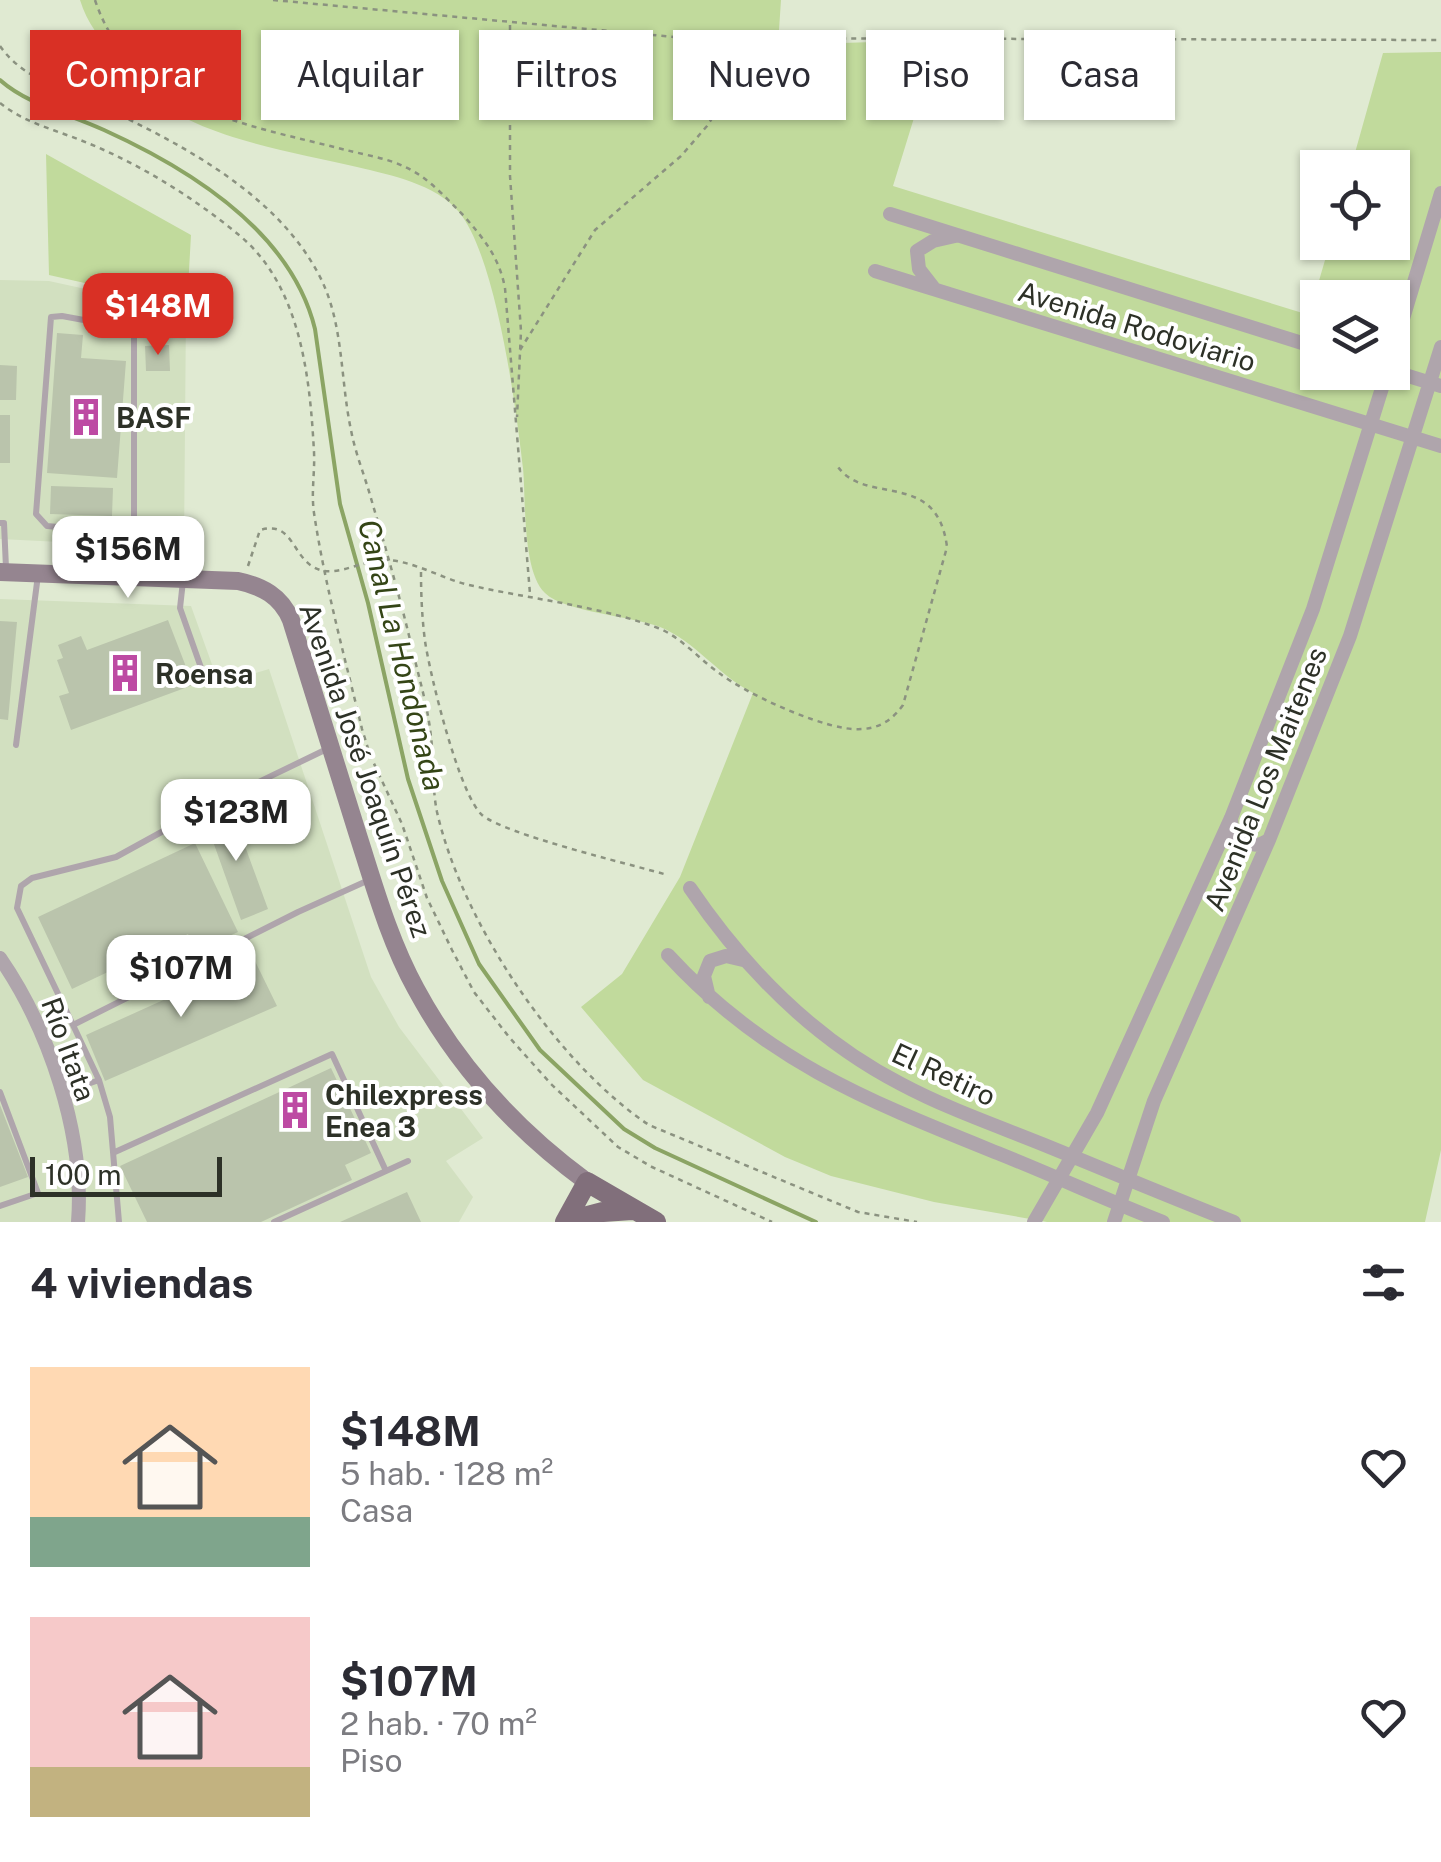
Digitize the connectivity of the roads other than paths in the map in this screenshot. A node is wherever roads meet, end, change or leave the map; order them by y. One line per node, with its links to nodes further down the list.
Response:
1 (1441, 193): 6 (street)
2 (890, 214): 3 (street, Avenida Rodoviario)
3 (956, 236): 5 (street); 7 (street, Avenida Rodoviario)
4 (875, 271): 5 (street, Avenida Rodoviario)
5 (935, 289): 12 (street, Avenida Rodoviario)
6 (1410, 295)
7 (1300, 342)
8 (1441, 347): 10 (street, Avenida Los Maitenes)
9 (1410, 377): 10 (street)
10 (1436, 384): 13 (street, Avenida Los Maitenes)
11 (1383, 390): 12 (street, Avenida Los Maitenes)
12 (1370, 424): 13 (street, Avenida Rodoviario); 24 (street, Avenida Los Maitenes)
13 (1414, 438): 14 (street, Avenida Rodoviario); 25 (street, Avenida Los Maitenes)
14 (1441, 446)
15 (0, 523): 17 (lane)
16 (134, 534): 16 (lane); 19 (lane)
17 (3, 572): 18 (main road)
18 (38, 574): 19 (main road); 22 (lane)
19 (130, 577): 20 (main road)
20 (183, 579): 21 (lane); 23 (main road, Avenida José Joaquín Pérez)
21 (205, 679)
22 (16, 744)
23 (330, 747): 26 (main road, Avenida José Joaquín Pérez); 32 (lane)
24 (1230, 818): 25 (street); 37 (street, Avenida Los Maitenes)
25 (1269, 840): 41 (street, Avenida Los Maitenes)
26 (372, 879): 32 (lane); 42 (main road, Avenida José Joaquín Pérez)
27 (690, 888): 30 (street, El Retiro)
28 (668, 955): 31 (street, El Retiro)
29 (0, 958): 35 (street, Río Itata)
30 (744, 960): 31 (street); 37 (street, El Retiro)
31 (708, 997): 40 (street, El Retiro)
32 (74, 1025): 33 (lane)
33 (99, 1080): 35 (lane); 36 (lane)
34 (0, 1092): 44 (lane)
35 (61, 1093): 47 (street, Río Itata)
36 (116, 1152): 39 (lane); 48 (lane)
37 (1074, 1157): 40 (street, Avenida Los Maitenes); 41 (street, El Retiro)
38 (408, 1161): 39 (lane)
39 (386, 1172): 49 (lane)
40 (1060, 1179): 43 (street, El Retiro); 46 (street, Avenida Los Maitenes)
41 (1126, 1179): 43 (street, Avenida Los Maitenes); 54 (street, El Retiro)
42 (587, 1182): 45 (main road, Avenida José Joaquín Pérez); 50 (main road)
43 (1120, 1204): 52 (street, Avenida Los Maitenes); 53 (street, El Retiro)
44 (0, 1206)
45 (632, 1210): 50 (main road); 51 (main road, Avenida José Joaquín Pérez)
46 (1035, 1219)
47 (78, 1222)
48 (119, 1222)
49 (274, 1222)
50 (565, 1222)
51 (656, 1222)
52 (1114, 1222)
53 (1164, 1222)
54 (1234, 1222)

